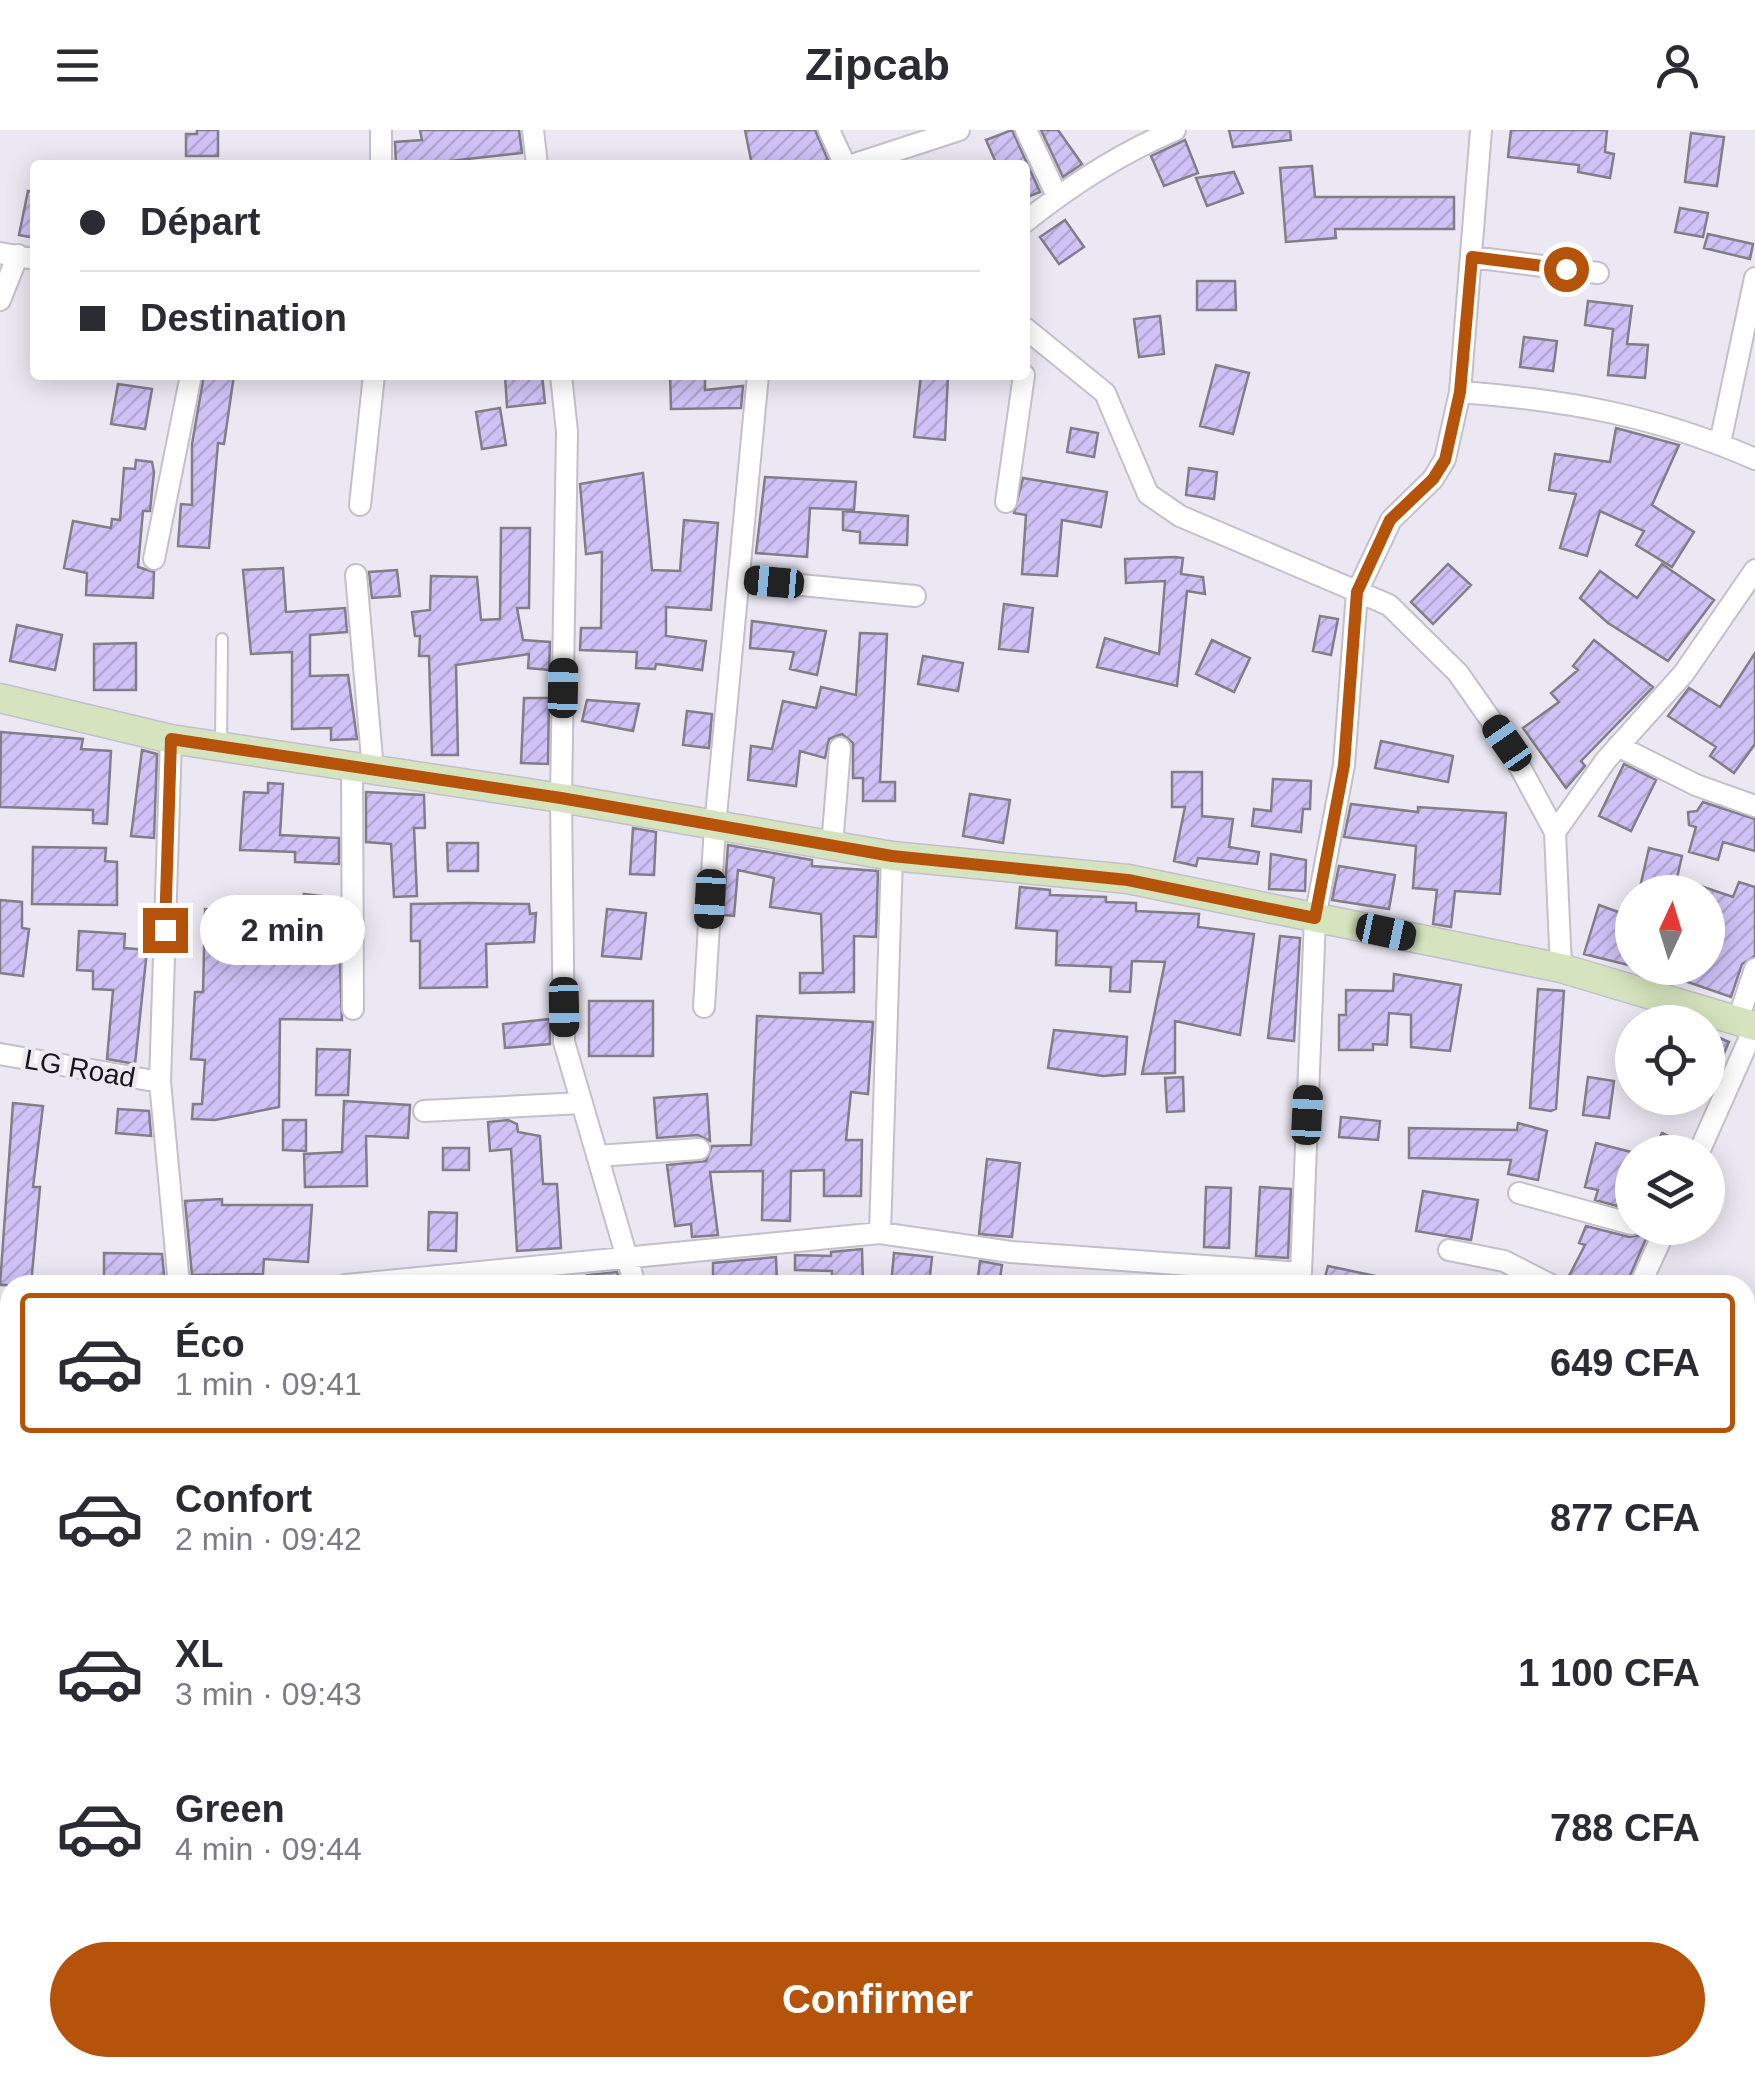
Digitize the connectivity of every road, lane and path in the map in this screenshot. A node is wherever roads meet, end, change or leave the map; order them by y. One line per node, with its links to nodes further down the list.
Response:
1 (381, 130): 8 (street)
2 (533, 130): 9 (street)
3 (829, 130): 10 (street)
4 (959, 130): 11 (street)
5 (1026, 130): 12 (street)
6 (1175, 130): 12 (street)
7 (1482, 130): 15 (street)
8 (381, 160)
9 (536, 160)
10 (846, 160)
11 (865, 160)
12 (1057, 196): 13 (street)
13 (1030, 218)
14 (18, 256): 18 (street)
15 (1472, 257): 16 (street); 25 (street)
16 (1598, 273)
17 (1755, 278): 26 (street)
18 (0, 300)
19 (1030, 332): 34 (street)
20 (190, 380): 30 (street)
21 (373, 380): 29 (street)
22 (562, 380): 43 (street)
23 (758, 380): 33 (street)
24 (1024, 380): 28 (street)
25 (1460, 392): 26 (street); 34 (street)
26 (1720, 444): 27 (street)
27 (1755, 458)
28 (1006, 502)
29 (360, 505)
30 (154, 558)
31 (1755, 570): 39 (street)
32 (356, 575): 42 (street)
33 (739, 579): 35 (street); 45 (street)
34 (1357, 592): 46 (street); 49 (street)
35 (915, 596)
36 (222, 639): 40 (lane)
37 (0, 698): 38 (street)
38 (171, 739): 40 (street); 56 (street)
39 (1618, 746): 44 (street); 46 (street)
40 (221, 747): 42 (street)
41 (840, 748): 47 (street)
42 (363, 768): 43 (street); 53 (street)
43 (561, 798): 45 (street); 57 (street)
44 (1755, 806)
45 (714, 826): 47 (street); 52 (street)
46 (1555, 832): 50 (street)
47 (832, 846): 48 (street)
48 (892, 856): 49 (street); 64 (street)
49 (1315, 918): 50 (street); 68 (street)
50 (1561, 968): 54 (street)
51 (1755, 969): 54 (street)
52 (704, 1007)
53 (353, 1009)
54 (1749, 1024): 59 (street)
55 (0, 1054): 56 (street, LG Road)
56 (160, 1082): 69 (street)
57 (582, 1102): 58 (street); 61 (street)
58 (424, 1111)
59 (1706, 1135)
60 (700, 1149): 61 (street)
61 (597, 1156): 67 (street)
62 (1519, 1193): 63 (street)
63 (1615, 1219)
64 (880, 1233): 67 (street); 68 (street)
65 (1653, 1245): 74 (street)
66 (1449, 1250): 73 (street)
67 (626, 1254): 70 (street); 71 (street)
68 (1168, 1263): 72 (street)
69 (177, 1275)
70 (440, 1275)
71 (632, 1275)
72 (1166, 1275)
73 (1532, 1275)
74 (1643, 1275)

